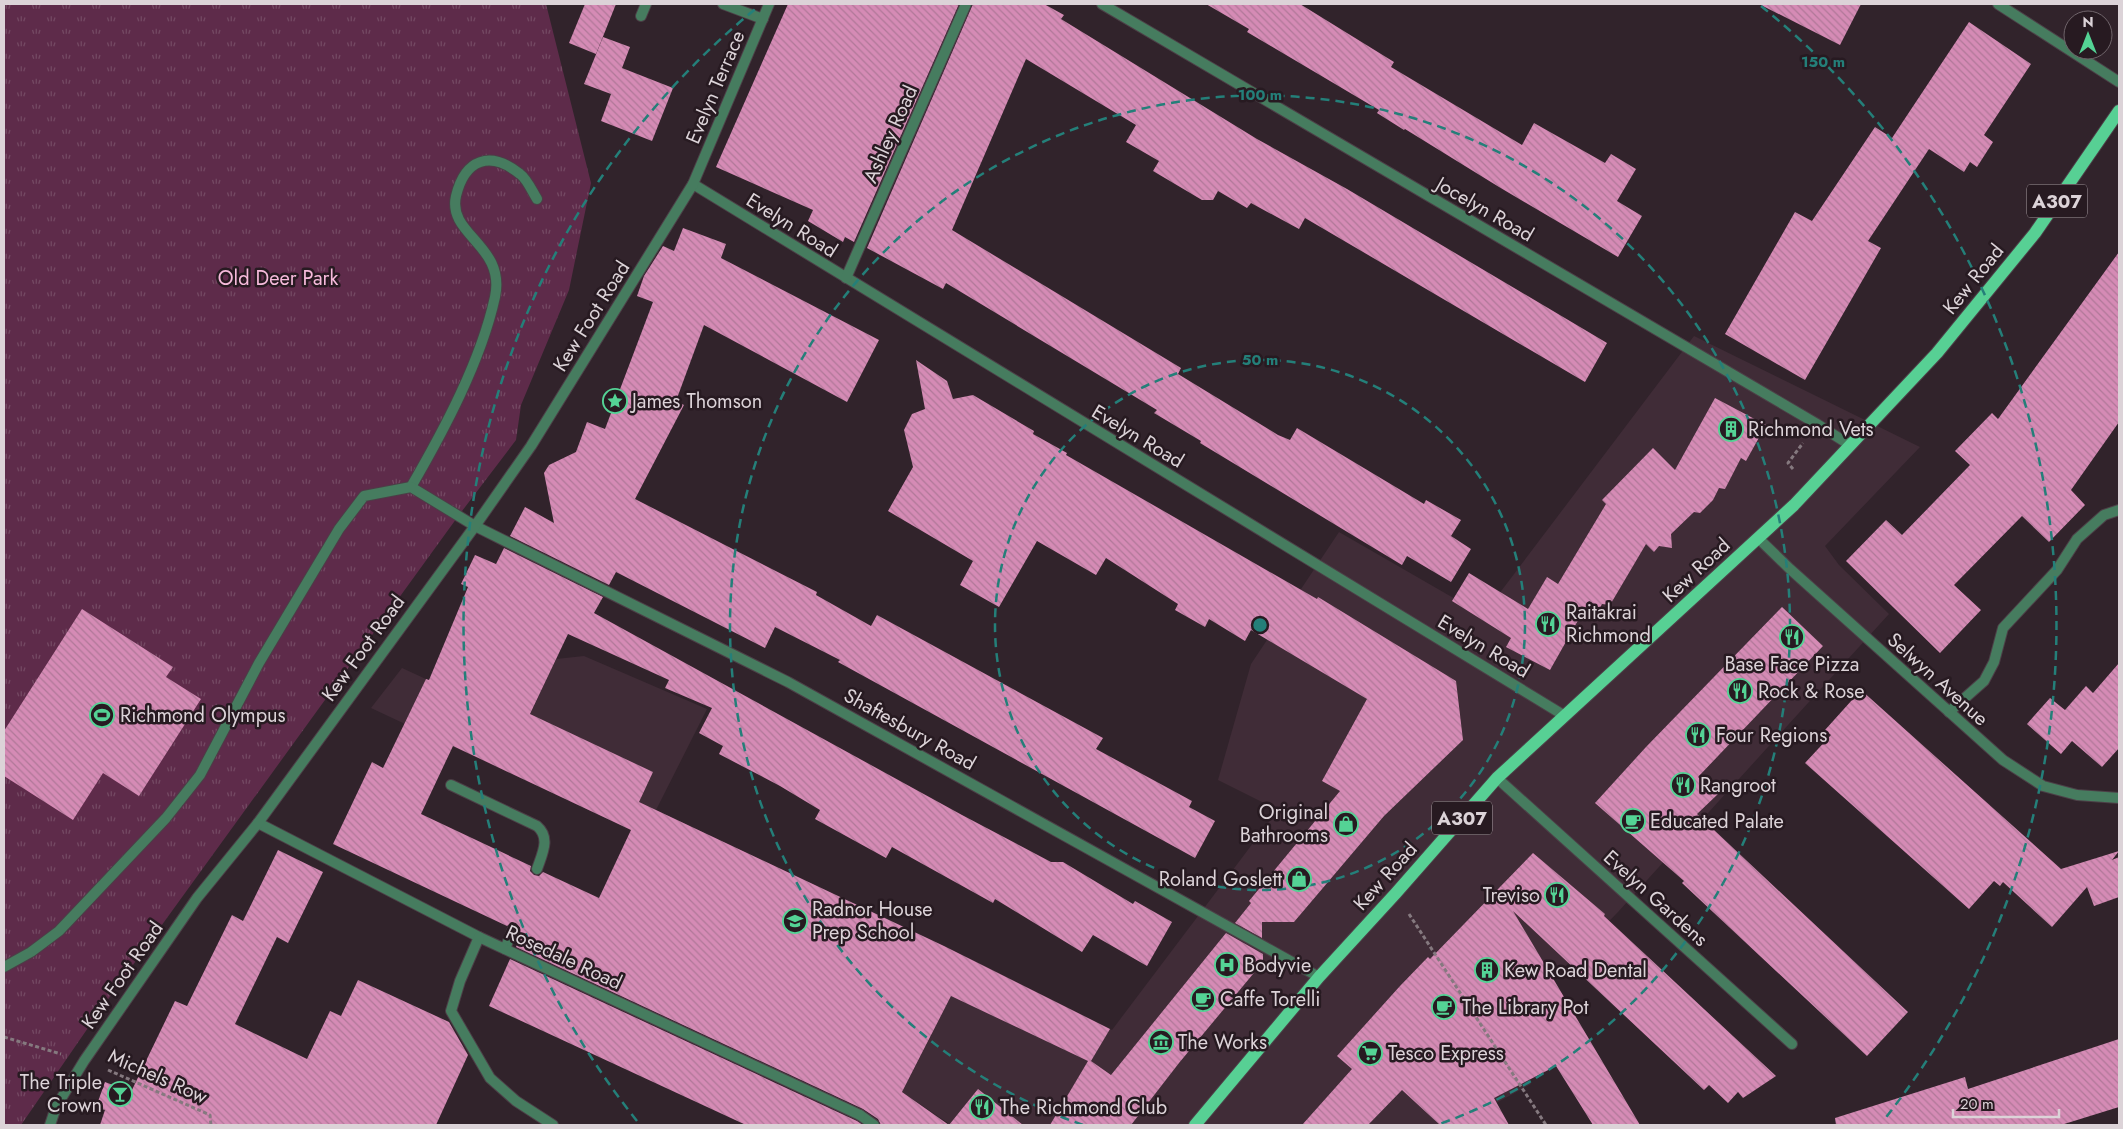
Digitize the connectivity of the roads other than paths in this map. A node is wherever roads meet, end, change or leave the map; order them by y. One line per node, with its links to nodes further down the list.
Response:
1 (646, 4): 7 (street)
2 (723, 4): 8 (street)
3 (769, 4): 8 (street, Evelyn Terrace)
4 (966, 4): 13 (street, Ashley Road)
5 (1102, 4): 14 (street, Jocelyn Road)
6 (1998, 4): 9 (street)
7 (641, 16)
8 (763, 19): 11 (street, Evelyn Terrace)
9 (2119, 82)
10 (2119, 111): 14 (main road, Kew Road / A307)
11 (693, 184): 13 (street, Evelyn Road); 17 (street, Kew Foot Road)
12 (537, 199): 15 (street)
13 (846, 278): 20 (street, Evelyn Road)
14 (1850, 445): 18 (main road, Kew Road / A307)
15 (411, 487): 17 (street, Shaftesbury Road); 29 (street)
16 (2119, 510): 19 (street)
17 (475, 526): 24 (street, Kew Foot Road); 30 (street, Shaftesbury Road)
18 (1758, 538): 19 (street, Selwyn Avenue); 20 (main road, Kew Road / A307)
19 (1949, 712): 23 (street, Selwyn Avenue)
20 (1565, 716): 21 (main road, Kew Road / A307)
21 (1497, 778): 30 (main road, Kew Road / A307); 31 (street, Evelyn Gardens)
22 (451, 786): 25 (street)
23 (2119, 798)
24 (258, 823): 27 (street, Rosedale Road); 32 (street, Kew Foot Road)
25 (537, 869)
26 (513, 930): 28 (street)
27 (479, 936): 28 (street, Rosedale Road); 33 (street)
28 (505, 949): 34 (street, Rosedale Road)
29 (4, 967)
30 (1319, 977): 35 (main road, Kew Road / A307)
31 (1792, 1044)
32 (50, 1125)
33 (552, 1125)
34 (874, 1125)
35 (1195, 1125)

